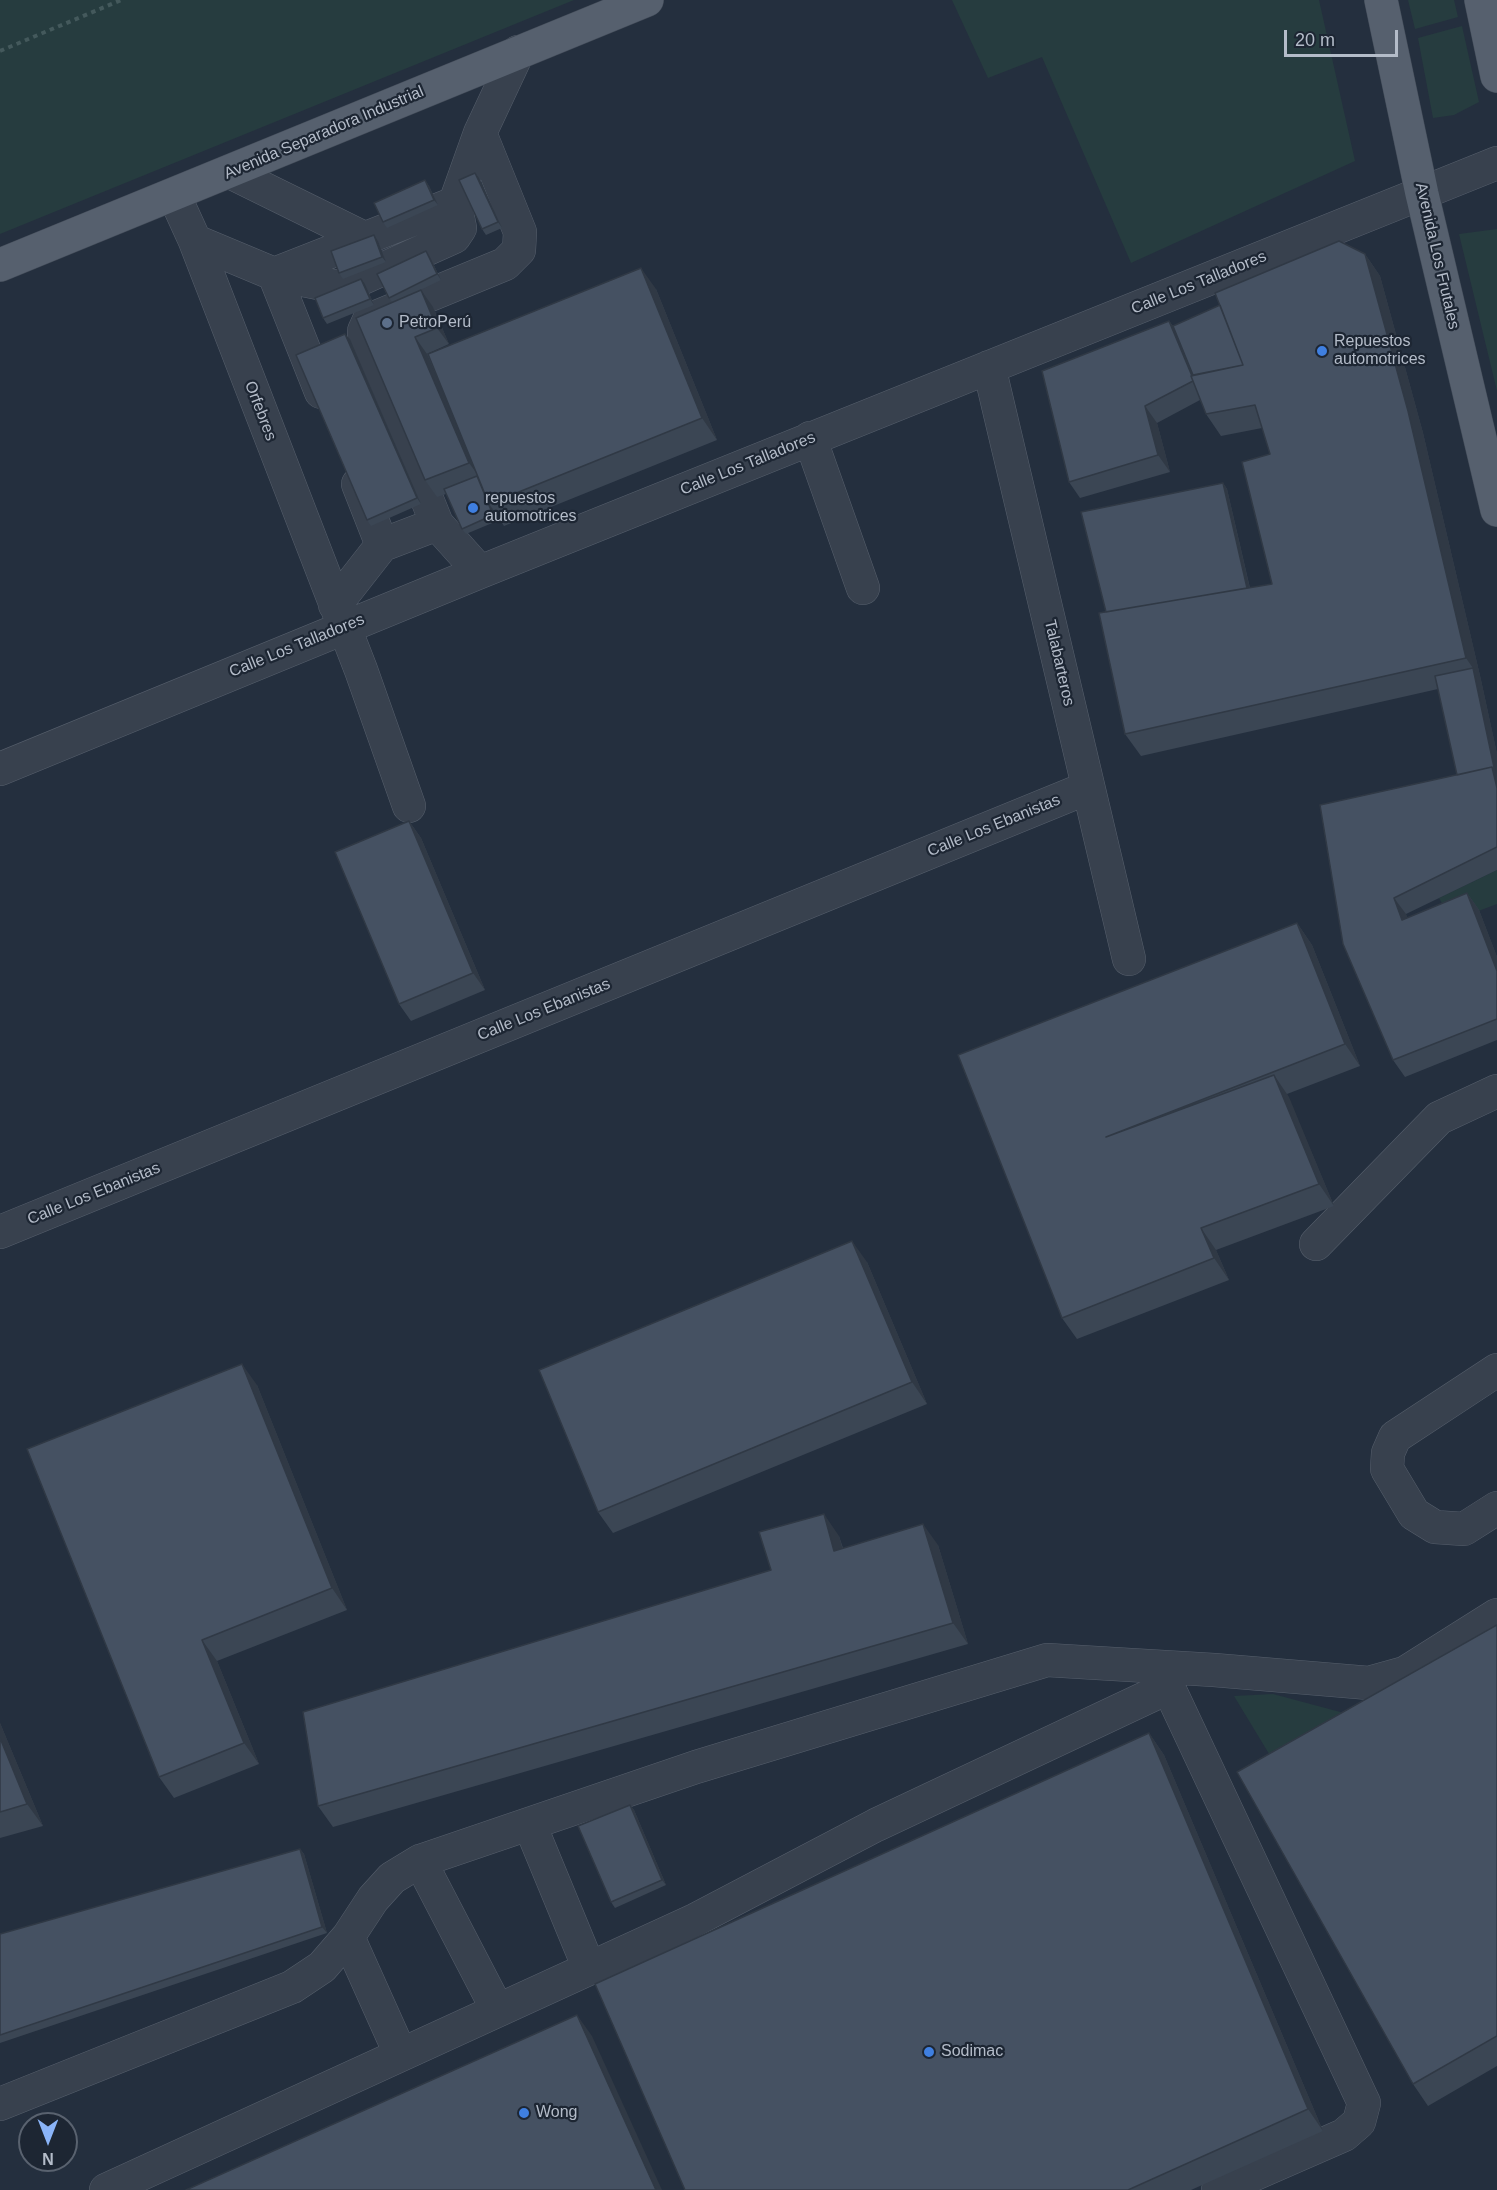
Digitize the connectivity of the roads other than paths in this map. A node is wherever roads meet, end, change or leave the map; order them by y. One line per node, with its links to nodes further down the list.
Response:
1 (647, 0): 4 (main road, Avenida Separadora Industrial)
2 (1381, 0): 9 (main road, Avenida Los Frutales)
3 (1481, 0): 5 (main road)
4 (518, 52): 6 (street); 8 (main road, Avenida Separadora Industrial)
5 (1497, 76)
6 (480, 133): 11 (street); 21 (street)
7 (1497, 163): 9 (street, Calle Los Talladores)
8 (230, 172): 10 (main road, Avenida Separadora Industrial); 12 (street)
9 (1422, 194): 16 (street, Calle Los Talladores); 20 (main road, Avenida Los Frutales)
10 (174, 195): 13 (street, Orfebres); 14 (main road, Avenida Separadora Industrial)
11 (454, 203): 12 (street); 15 (street)
12 (364, 238): 15 (street)
13 (195, 241): 15 (street); 25 (street, Orfebres)
14 (0, 265)
15 (274, 274): 17 (street)
16 (989, 367): 18 (street, Calle Los Talladores); 27 (street, Talabarteros)
17 (330, 415)
18 (810, 438): 23 (street, Calle Los Talladores); 24 (street)
19 (348, 458): 22 (street)
20 (1497, 510)
21 (437, 524): 22 (street); 23 (street)
22 (382, 545): 25 (street)
23 (480, 572): 25 (street, Calle Los Talladores)
24 (863, 588)
25 (340, 616): 26 (street, Calle Los Talladores); 28 (street, Orfebres)
26 (0, 769)
27 (1087, 788): 29 (street, Talabarteros); 31 (street, Calle Los Ebanistas)
28 (409, 806)
29 (1129, 959)
30 (1497, 1091): 32 (street)
31 (0, 1232)
32 (1316, 1244)
33 (1497, 1370): 34 (street)
34 (1497, 1508)
35 (1497, 1615): 36 (street)
36 (1164, 1677): 37 (street); 40 (street); 45 (street)
37 (530, 1826): 38 (street); 40 (street)
38 (420, 1862): 39 (street); 41 (street)
39 (348, 1937): 42 (street); 43 (street)
40 (589, 1968): 41 (street)
41 (497, 2009): 42 (street)
42 (400, 2053): 44 (street)
43 (0, 2104)
44 (106, 2190)
45 (1218, 2190)

